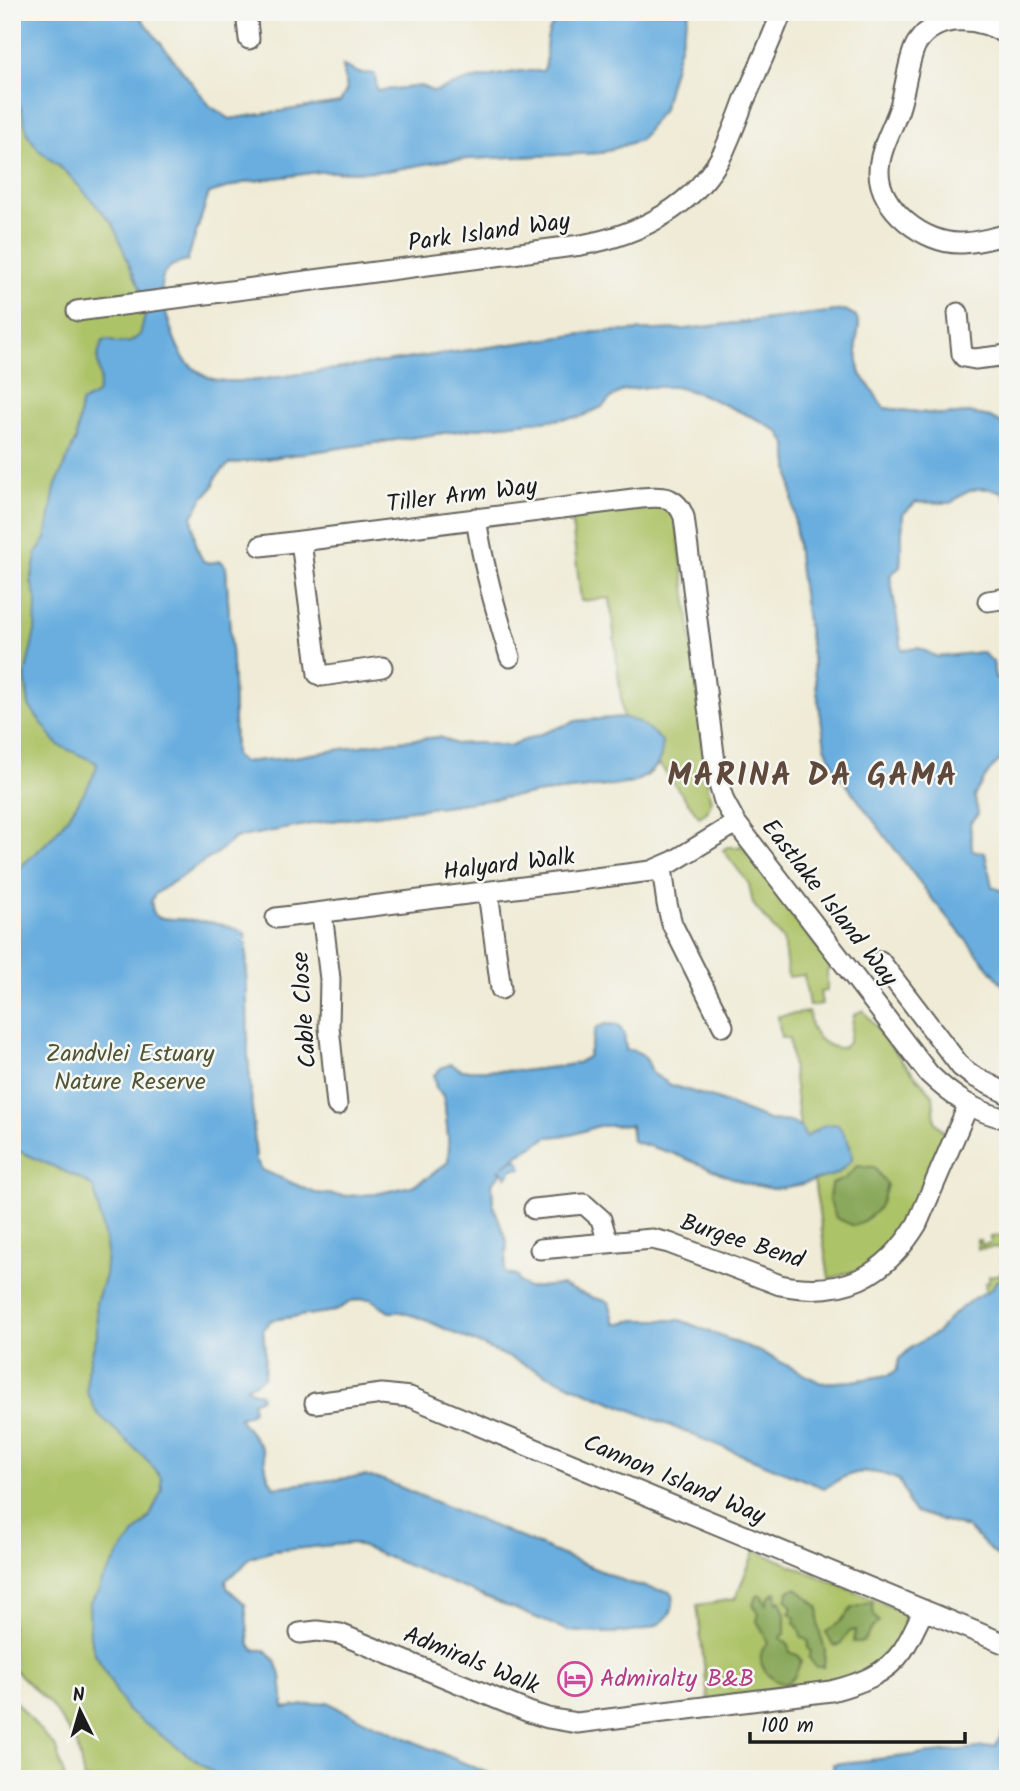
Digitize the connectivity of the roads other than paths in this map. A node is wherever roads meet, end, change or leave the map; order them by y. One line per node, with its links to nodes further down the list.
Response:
1 (246, 12): 4 (street)
2 (782, 12): 6 (street, Park Island Way)
3 (1008, 36): 5 (street)
4 (249, 39)
5 (1008, 234)
6 (77, 311)
7 (958, 313): 8 (street)
8 (1008, 355)
9 (669, 499): 10 (street, Tiller Arm Way); 15 (street, Eastlake Island Way)
10 (476, 519): 11 (street, Tiller Arm Way); 13 (street)
11 (301, 541): 12 (street, Tiller Arm Way); 14 (street)
12 (261, 546)
13 (510, 657)
14 (382, 667)
15 (736, 823): 16 (street, Halyard Walk); 24 (street, Eastlake Island Way)
16 (662, 868): 17 (street, Halyard Walk); 22 (street)
17 (488, 892): 18 (street, Halyard Walk); 21 (street)
18 (322, 913): 19 (street, Halyard Walk); 26 (street, Cable Close)
19 (276, 918)
20 (880, 961): 23 (street)
21 (500, 989)
22 (723, 1026)
23 (961, 1067): 24 (street); 25 (street)
24 (943, 1088): 27 (street, Eastlake Island Way)
25 (1008, 1094)
26 (337, 1105)
27 (968, 1106): 28 (street, Eastlake Island Way); 30 (street, Burgee Bend)
28 (1008, 1119)
29 (534, 1209): 30 (street)
30 (608, 1243): 31 (street, Burgee Bend)
31 (540, 1249)
32 (315, 1403): 33 (street, Cannon Island Way)
33 (924, 1610): 34 (street, Admirals Walk); 35 (street, Cannon Island Way)
34 (300, 1633)
35 (1008, 1645)

